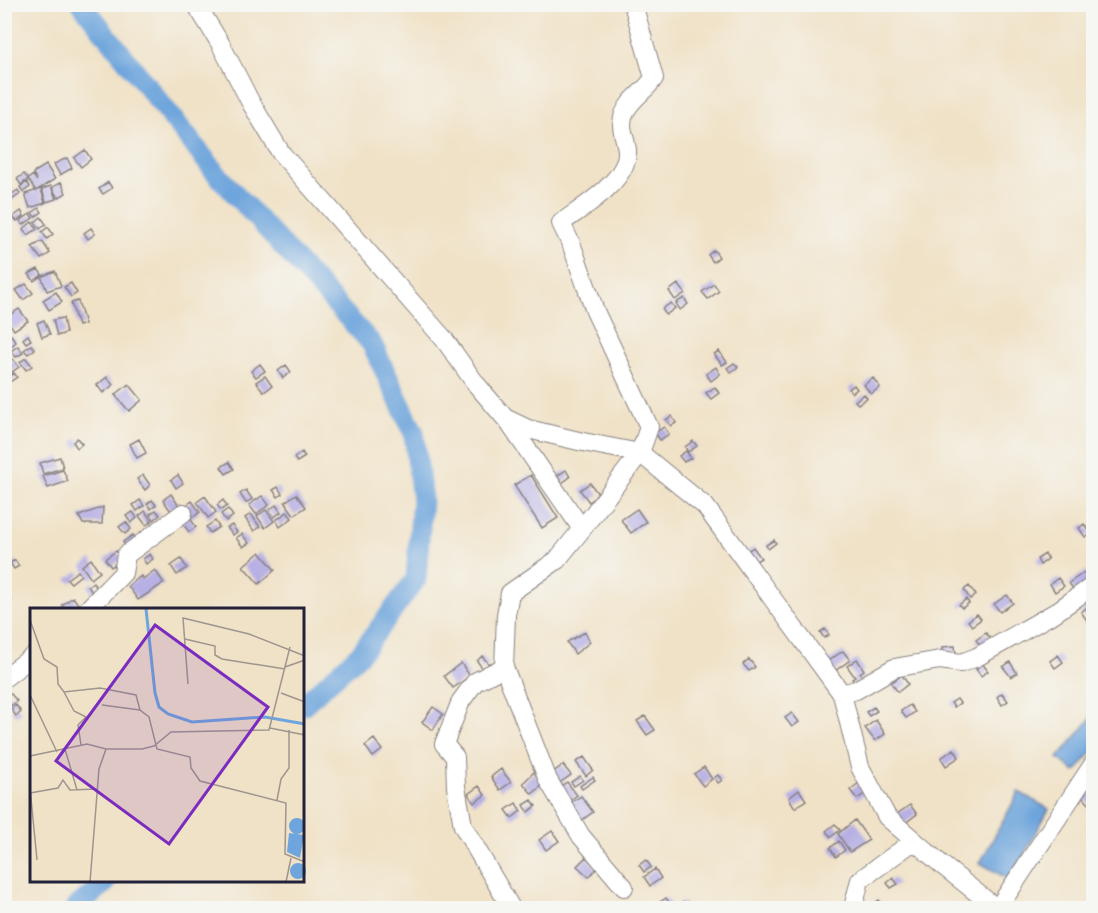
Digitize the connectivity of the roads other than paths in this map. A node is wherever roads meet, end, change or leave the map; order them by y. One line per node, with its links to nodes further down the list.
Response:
1 (196, 4): 3 (street)
2 (633, 4): 4 (street)
3 (505, 418): 4 (street); 6 (street)
4 (640, 453): 6 (street); 12 (street)
5 (183, 513): 8 (street)
6 (582, 530): 10 (street)
7 (1091, 593): 12 (street)
8 (89, 608)
9 (30, 658): 11 (street)
10 (504, 668): 15 (street); 16 (street)
11 (4, 678)
12 (842, 694): 14 (street)
13 (1094, 763): 18 (street)
14 (914, 841): 17 (street); 18 (street)
15 (624, 888)
16 (511, 909)
17 (853, 909)
18 (997, 909)

